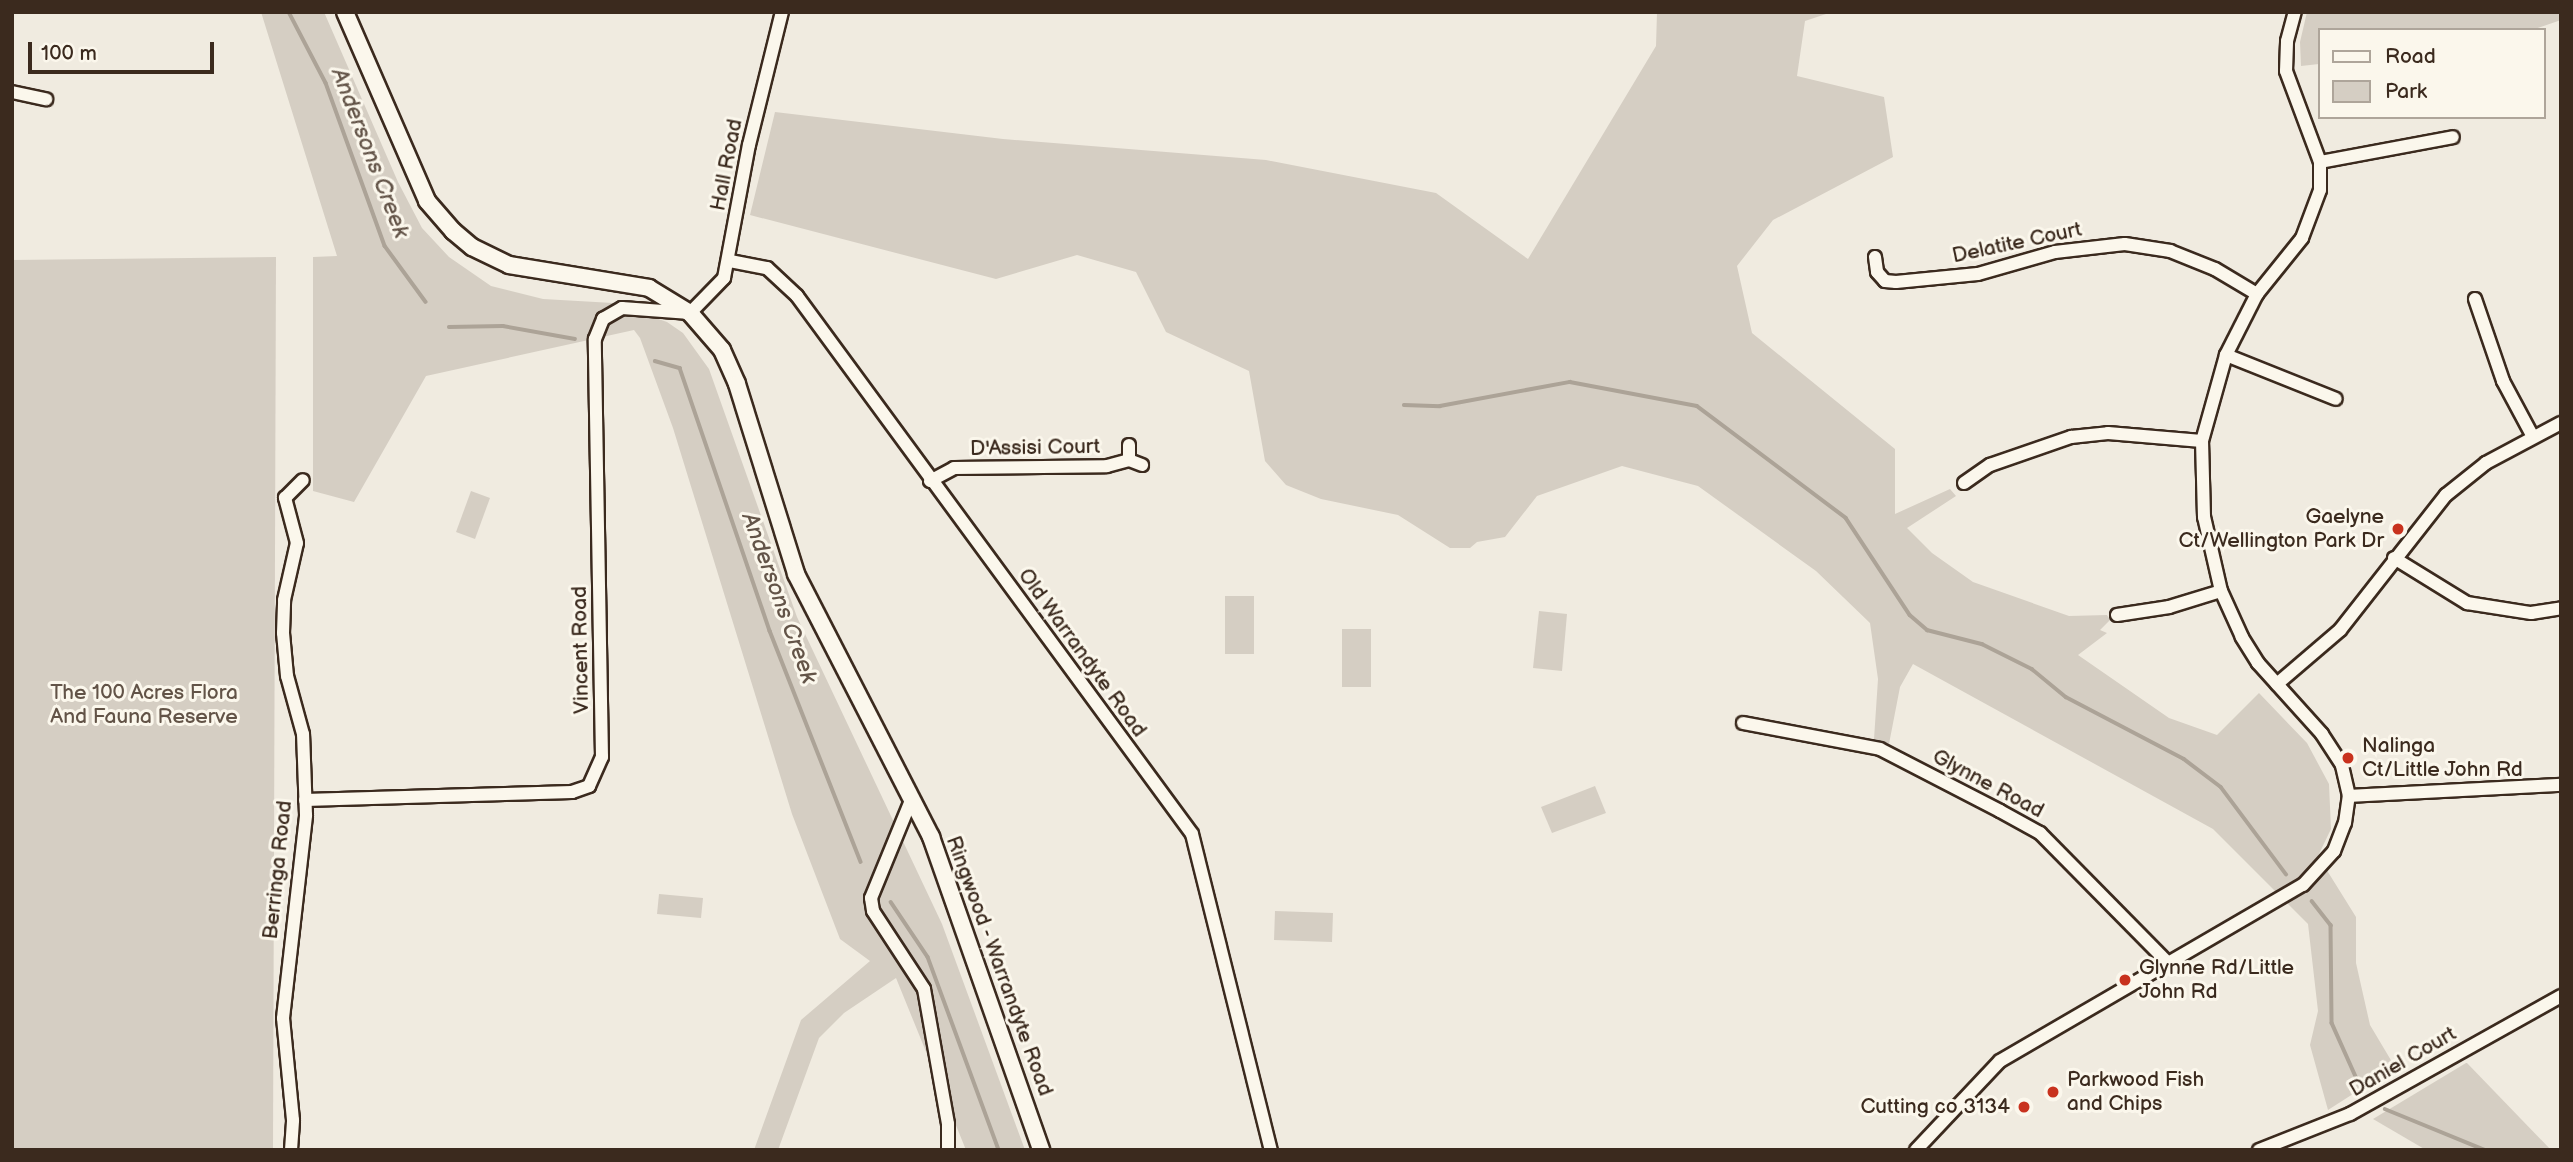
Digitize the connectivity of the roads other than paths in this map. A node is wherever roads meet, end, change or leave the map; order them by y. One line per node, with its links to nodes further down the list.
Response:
1 (345, 12): 12 (main road, Ringwood - Warrandyte Road)
2 (782, 12): 9 (street, Hall Road)
3 (2295, 12): 7 (street)
4 (12, 92): 5 (street)
5 (46, 99)
6 (2453, 137): 7 (street)
7 (2320, 162): 10 (street)
8 (1875, 257): 10 (street, Delatite Court)
9 (730, 261): 12 (street, Hall Road); 22 (street, Old Warrandyte Road)
10 (2257, 294): 13 (street)
11 (2475, 299): 16 (street)
12 (690, 313): 32 (main road, Ringwood - Warrandyte Road); 33 (street, Vincent Road)
13 (2226, 355): 14 (street); 17 (street)
14 (2336, 399)
15 (2561, 423): 16 (street)
16 (2532, 435): 24 (street)
17 (2202, 440): 23 (street); 25 (street)
18 (1129, 445): 19 (street)
19 (1129, 460): 20 (street, D'Assisi Court); 22 (street, D'Assisi Court)
20 (1142, 465)
21 (303, 480): 33 (street, Berringa Road)
22 (930, 481): 39 (street, Old Warrandyte Road)
23 (1964, 483)
24 (2394, 558): 26 (street); 28 (street)
25 (2221, 591): 27 (street); 28 (street)
26 (2561, 608)
27 (2117, 615)
28 (2277, 684): 31 (street)
29 (1743, 723): 34 (street, Glynne Road)
30 (2561, 785): 31 (street)
31 (2349, 796): 34 (street)
32 (912, 798): 37 (street); 38 (main road, Ringwood - Warrandyte Road)
33 (305, 800): 36 (street, Berringa Road)
34 (2168, 963): 40 (street)
35 (2561, 996): 41 (street, Daniel Court)
36 (291, 1150)
37 (948, 1150)
38 (1041, 1150)
39 (1271, 1150)
40 (1916, 1150)
41 (2259, 1150)

